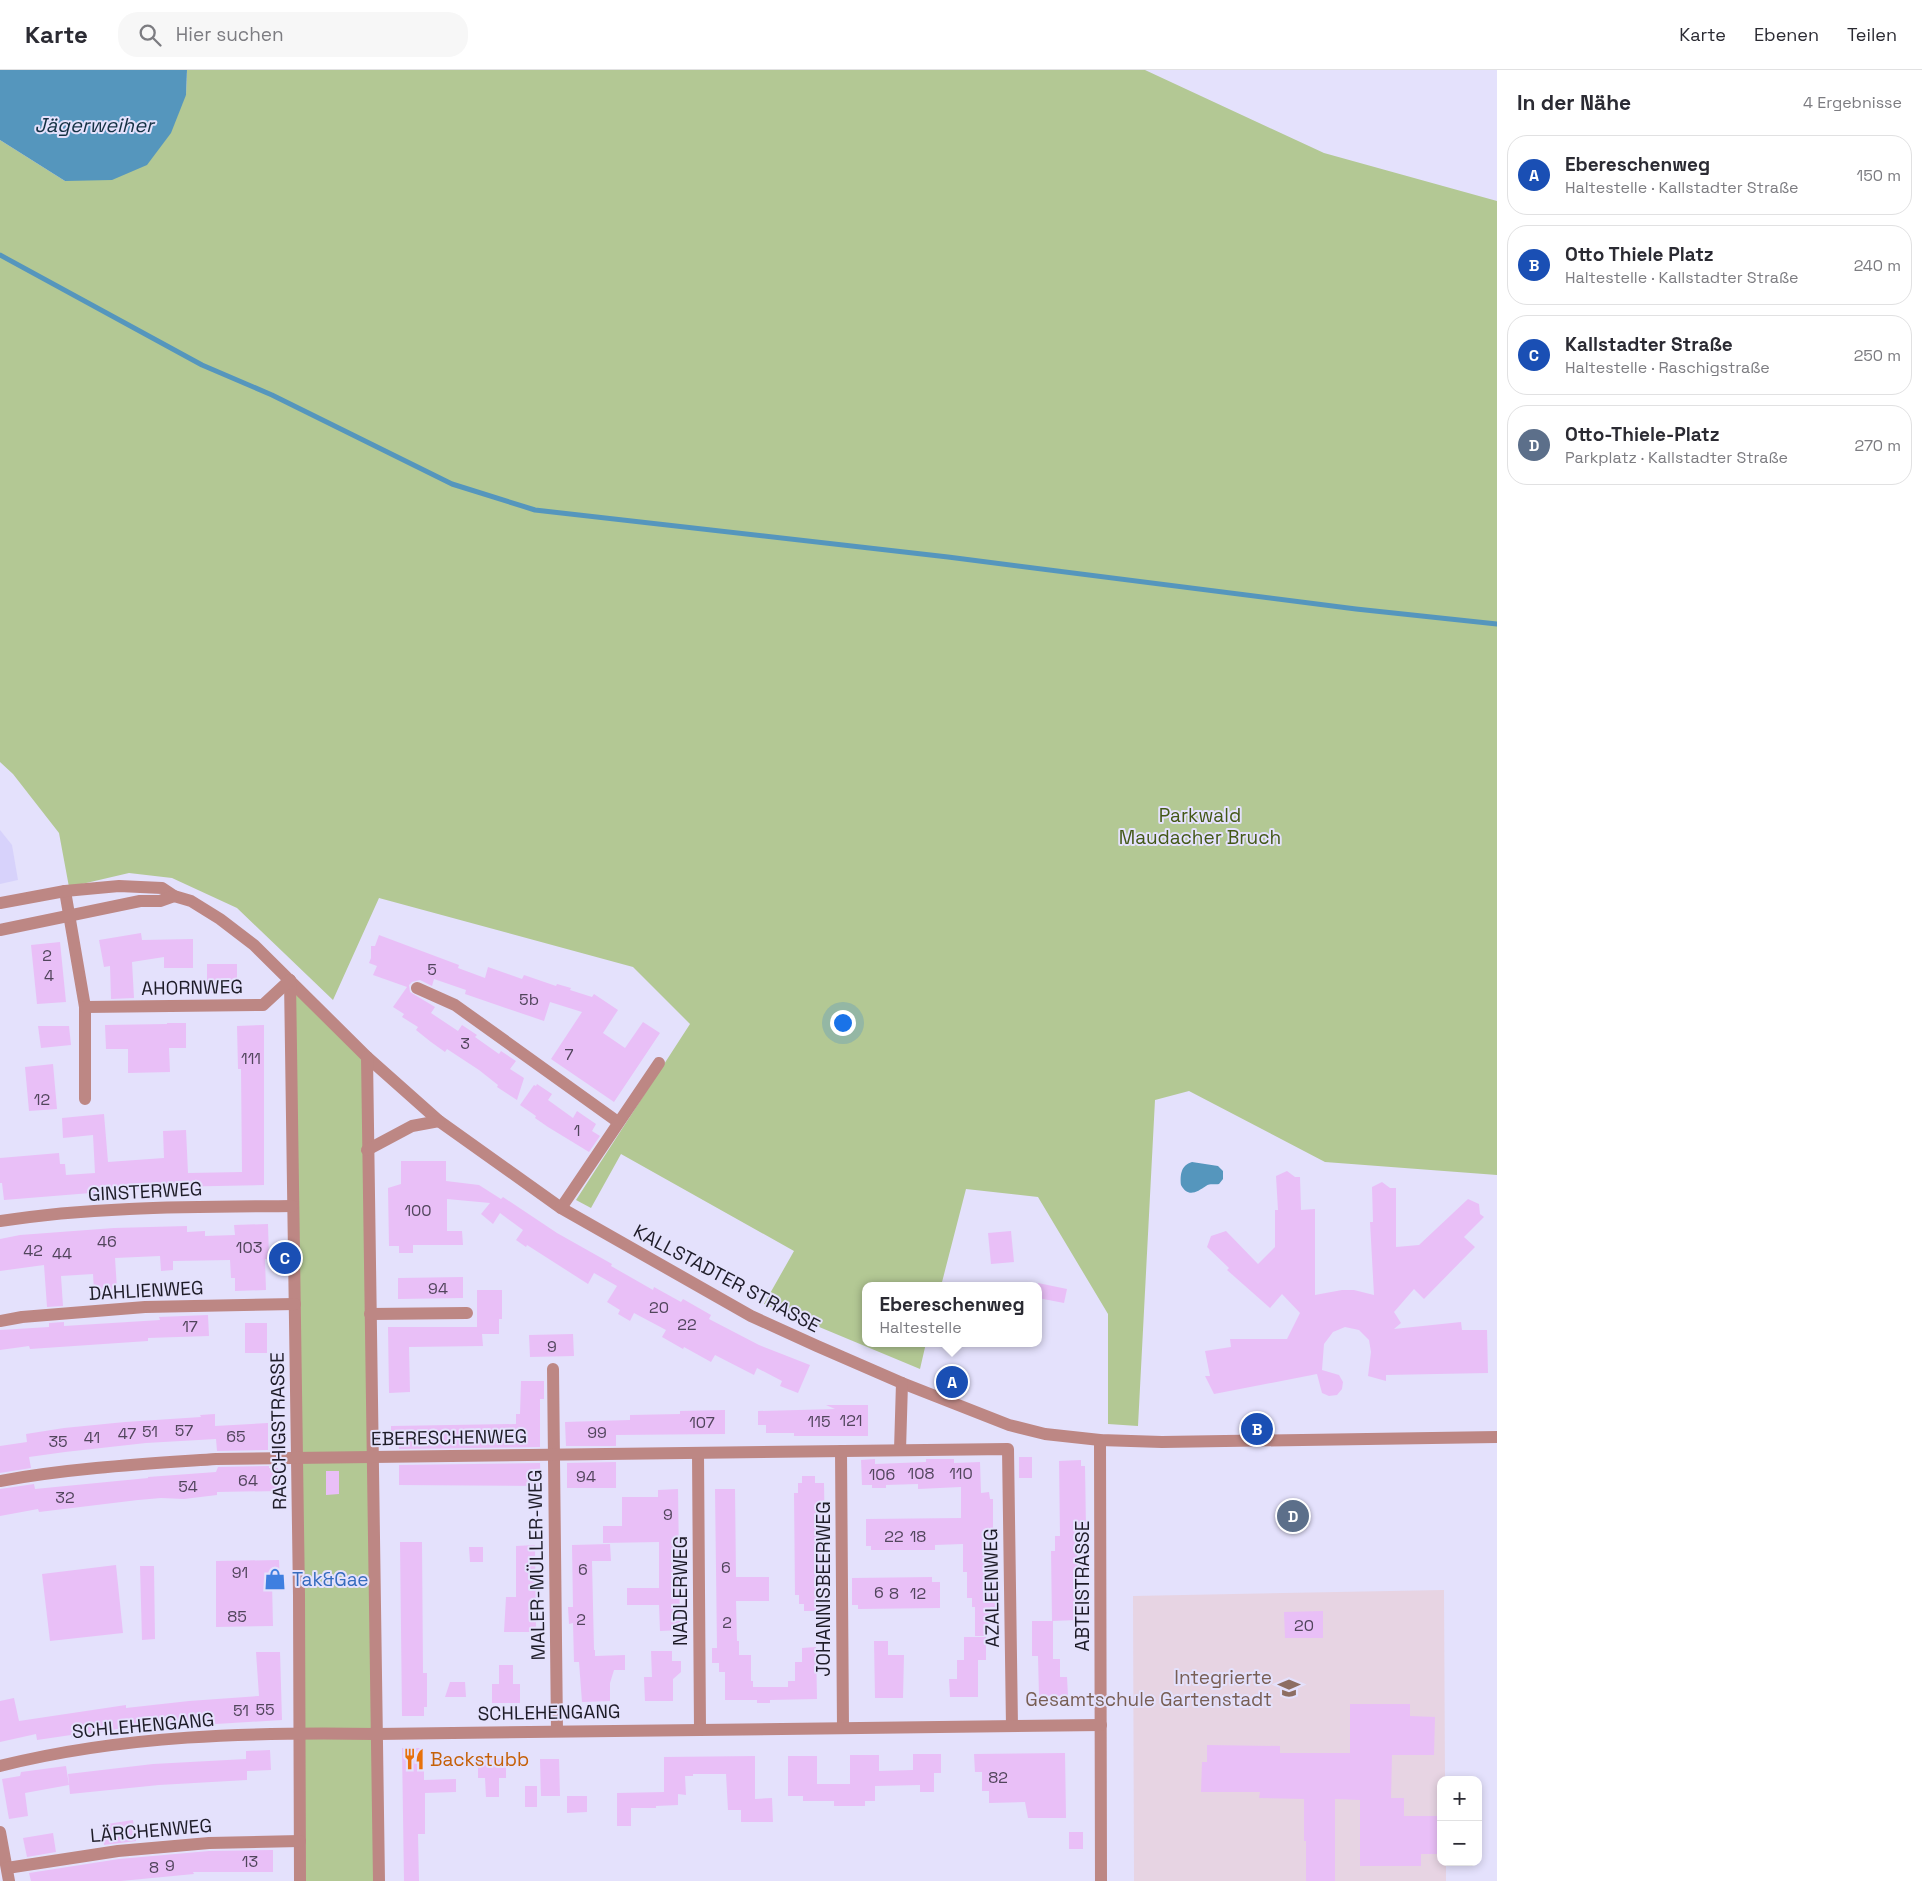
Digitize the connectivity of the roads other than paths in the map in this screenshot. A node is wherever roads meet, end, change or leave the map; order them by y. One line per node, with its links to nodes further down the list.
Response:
1 (65, 891): 2 (street, KALLSTADTER STRASSE); 3 (street, KALLSTADTER STRASSE); 4 (street)
2 (174, 896): 4 (street); 6 (street, KALLSTADTER STRASSE)
3 (0, 903)
4 (69, 917): 5 (street); 8 (street)
5 (0, 930)
6 (290, 980): 8 (street, AHORNWEG); 9 (street, KALLSTADTER STRASSE); 15 (street, RASCHIGSTRASSE)
7 (417, 988): 13 (street)
8 (85, 1007): 11 (street)
9 (367, 1056): 12 (street, KALLSTADTER STRASSE); 14 (street)
10 (659, 1063): 13 (street)
11 (85, 1099)
12 (439, 1122): 14 (street); 16 (street, KALLSTADTER STRASSE)
13 (618, 1122): 16 (street)
14 (367, 1150): 20 (street)
15 (292, 1206): 17 (street, GINSTERWEG); 18 (street, RASCHIGSTRASSE)
16 (561, 1208): 23 (street, KALLSTADTER STRASSE)
17 (0, 1221)
18 (295, 1304): 21 (street, DAHLIENWEG); 32 (street, RASCHIGSTRASSE)
19 (467, 1313): 20 (street)
20 (370, 1314): 31 (street)
21 (0, 1321)
22 (553, 1368): 30 (street, MALER-MÜLLER-WEG)
23 (902, 1383): 25 (street, KALLSTADTER STRASSE); 27 (street)
24 (1497, 1437): 25 (street, KALLSTADTER STRASSE)
25 (1100, 1440): 34 (street, ABTEISTRASSE)
26 (1008, 1449): 27 (street, EBERESCHENWEG); 35 (street, AZALEENWEG)
27 (900, 1450): 28 (street, EBERESCHENWEG)
28 (840, 1451): 29 (street, EBERESCHENWEG); 36 (street, JOHANNISBEERWEG)
29 (698, 1453): 30 (street, EBERESCHENWEG); 37 (street, NADLERWEG)
30 (554, 1454): 31 (street, EBERESCHENWEG); 38 (street, MALER-MÜLLER-WEG)
31 (372, 1457): 32 (street, EBERESCHENWEG); 40 (street)
32 (297, 1458): 33 (street, EBERESCHENWEG); 39 (street, RASCHIGSTRASSE)
33 (0, 1481)
34 (1101, 1725): 35 (street, SCHLEHENGANG); 48 (street, ABTEISTRASSE)
35 (1012, 1726): 36 (street, SCHLEHENGANG)
36 (843, 1728): 37 (street, SCHLEHENGANG)
37 (700, 1729): 38 (street, SCHLEHENGANG)
38 (557, 1731): 40 (street, SCHLEHENGANG)
39 (298, 1732): 40 (street, SCHLEHENGANG); 41 (street, SCHLEHENGANG); 43 (street, RASCHIGSTRASSE)
40 (377, 1734): 47 (street)
41 (0, 1766)
42 (0, 1832): 44 (street)
43 (300, 1841): 44 (street, LÄRCHENWEG); 46 (street, RASCHIGSTRASSE)
44 (6, 1868): 45 (street)
45 (9, 1881)
46 (300, 1881)
47 (379, 1881)
48 (1101, 1881)

